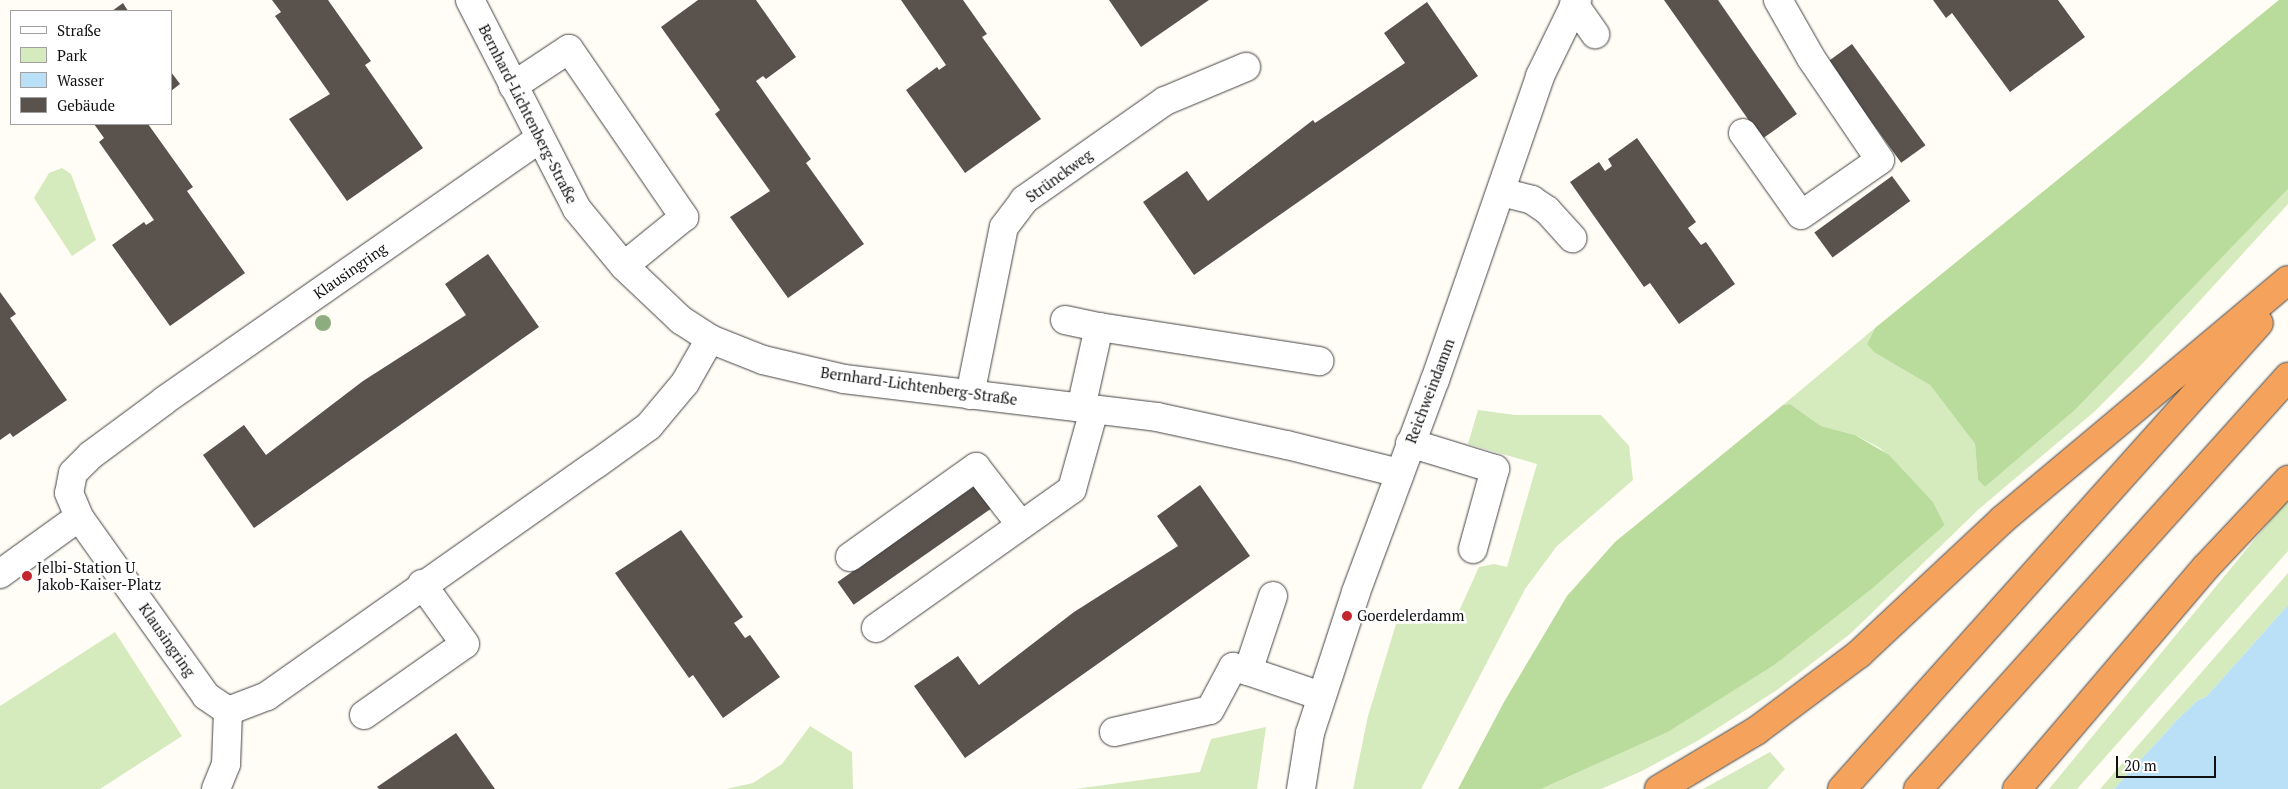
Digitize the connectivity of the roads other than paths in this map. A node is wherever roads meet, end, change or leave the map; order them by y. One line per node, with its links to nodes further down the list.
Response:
1 (470, 0): 6 (street, Bernhard-Lichtenberg-Straße)
2 (1778, 0): 7 (street)
3 (1576, 2): 4 (street); 9 (street, Reichweindamm)
4 (1595, 34)
5 (1246, 67): 19 (street, Strünckweg)
6 (514, 86): 8 (street, Bernhard-Lichtenberg-Straße); 11 (street)
7 (1743, 133)
8 (539, 140): 11 (street, Bernhard-Lichtenberg-Straße); 24 (street, Klausingring)
9 (1501, 192): 10 (street); 21 (street, Reichweindamm)
10 (1572, 238)
11 (624, 266): 16 (street, Bernhard-Lichtenberg-Straße)
12 (2288, 280): 39 (highway)
13 (2288, 290): 40 (highway)
14 (1065, 320): 15 (street)
15 (1099, 327): 17 (street); 20 (street)
16 (710, 339): 19 (street, Bernhard-Lichtenberg-Straße); 29 (street)
17 (1319, 361)
18 (2288, 377): 41 (highway)
19 (970, 395): 20 (street, Bernhard-Lichtenberg-Straße)
20 (1088, 409): 22 (street, Bernhard-Lichtenberg-Straße); 25 (street)
21 (1410, 443): 22 (street, Reichweindamm); 26 (street)
22 (1399, 473): 33 (street, Reichweindamm)
23 (2288, 480): 42 (highway)
24 (79, 516): 28 (street); 34 (street, Klausingring)
25 (1021, 525): 27 (street); 31 (street)
26 (1473, 549)
27 (850, 557)
28 (0, 574)
29 (422, 584): 34 (street); 35 (street)
30 (1273, 596): 32 (street)
31 (876, 628)
32 (1248, 671): 33 (street); 36 (street)
33 (1321, 696): 38 (street, Reichweindamm)
34 (228, 711): 37 (street)
35 (364, 716)
36 (1114, 732)
37 (216, 789)
38 (1301, 789)
39 (1659, 789)
40 (1842, 789)
41 (1918, 789)
42 (2017, 789)

